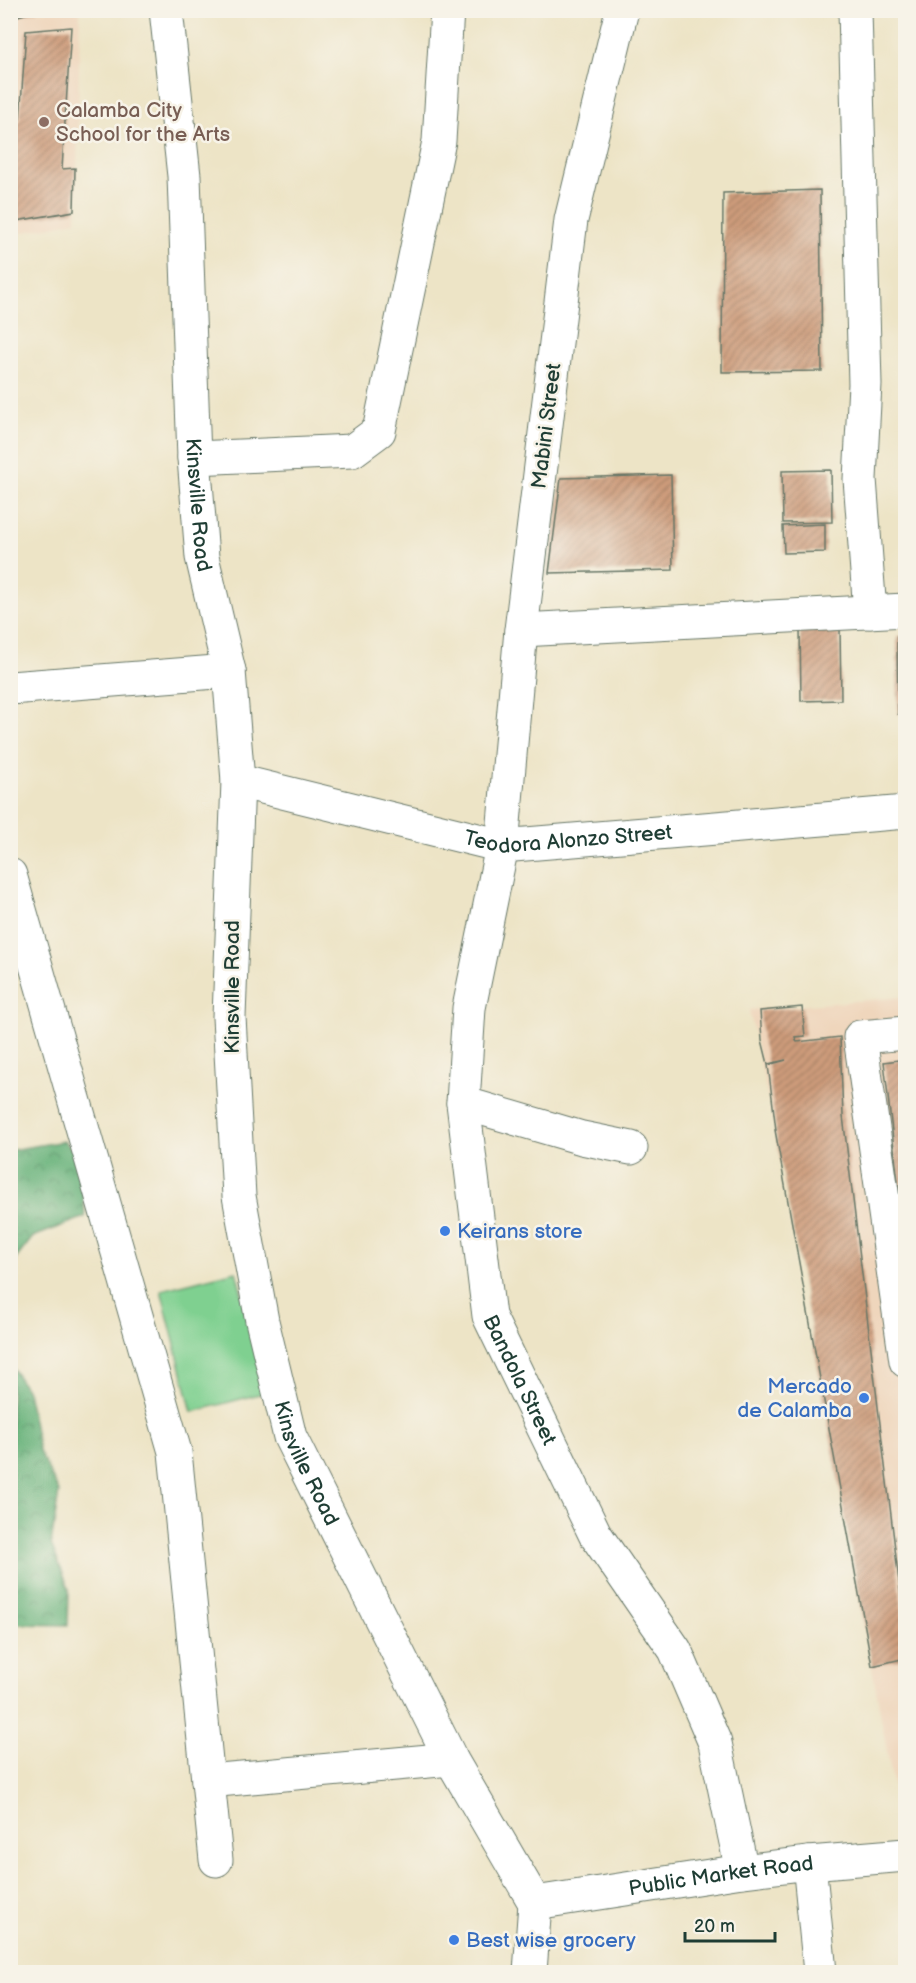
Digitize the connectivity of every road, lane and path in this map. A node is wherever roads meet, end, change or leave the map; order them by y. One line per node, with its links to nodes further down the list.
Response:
1 (166, 10): 5 (street, Kinsville Road)
2 (447, 10): 5 (street)
3 (622, 10): 8 (street, Mabini Street)
4 (855, 10): 7 (street)
5 (194, 458): 9 (street, Kinsville Road)
6 (906, 610): 7 (street)
7 (870, 612): 8 (street)
8 (521, 630): 13 (street, Mabini Street)
9 (229, 671): 10 (street); 11 (street, Kinsville Road)
10 (10, 688)
11 (238, 781): 13 (street, Teodora Alonzo Street); 19 (street, Kinsville Road)
12 (906, 812): 13 (street, Teodora Alonzo Street)
13 (502, 846): 16 (street, Bandola Street)
14 (10, 875): 20 (street)
15 (906, 1033): 18 (street)
16 (463, 1103): 17 (street); 24 (street, Bandola Street)
17 (631, 1148)
18 (906, 1361)
19 (451, 1759): 20 (street); 25 (street, Kinsville Road)
20 (208, 1781): 22 (street)
21 (906, 1855): 23 (street, Public Market Road)
22 (216, 1860)
23 (809, 1863): 24 (street, Public Market Road); 27 (street)
24 (742, 1871): 25 (street, Public Market Road)
25 (535, 1902): 26 (street)
26 (530, 1972)
27 (820, 1972)

